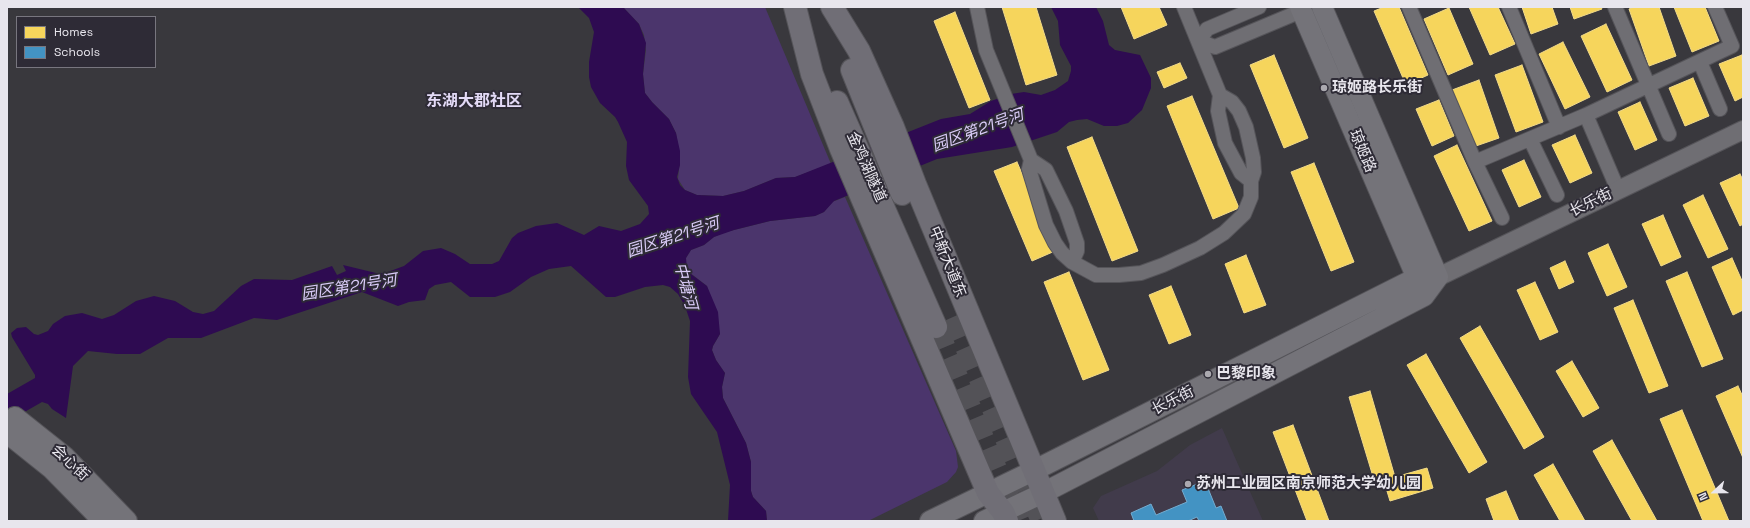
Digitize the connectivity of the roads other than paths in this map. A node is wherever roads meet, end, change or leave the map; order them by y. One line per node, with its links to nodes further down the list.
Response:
1 (795, 7): 2 (main road, 金鸡湖隧道); 36 (main road)
2 (826, 7)
3 (832, 7): 35 (main road, 中新大道东)
4 (977, 7): 24 (street)
5 (1184, 7): 13 (street)
6 (1258, 7): 13 (street)
7 (1322, 7): 31 (main road, 琼姬路)
8 (1409, 7): 25 (street)
9 (1509, 7): 20 (street)
10 (1614, 7): 16 (street)
11 (1715, 7): 14 (street)
12 (1300, 9): 13 (street); 32 (main road, 琼姬路)
13 (1199, 41): 17 (street)
14 (1738, 47): 15 (street)
15 (1700, 62): 16 (street); 18 (street)
16 (1648, 86): 19 (street); 22 (street)
17 (1220, 94): 26 (street); 26 (street)
18 (1720, 109)
19 (1586, 115): 20 (street); 27 (street)
20 (1559, 127): 23 (street)
21 (1743, 130): 27 (street, 长乐街)
22 (1669, 134)
23 (1530, 139): 25 (street); 28 (street)
24 (1028, 154): 30 (street); 30 (street)
25 (1475, 162): 29 (street)
26 (1251, 181): 30 (street)
27 (1618, 190): 31 (street, 长乐街)
28 (1556, 195)
29 (1502, 218)
30 (1072, 262)
31 (1438, 277): 32 (main road, 长乐街); 33 (main road, 长乐街)
32 (1416, 278): 33 (main road, 琼姬路); 35 (main road, 长乐街)
33 (1424, 296): 37 (main road, 长乐街)
34 (11, 426): 39 (main road, 会心街); 40 (main road, 会心街)
35 (1033, 471): 36 (main road, 长乐街); 37 (main road, 中新大道东)
36 (988, 493): 38 (main road); 41 (main road, 长乐街)
37 (1043, 493): 38 (main road, 长乐街); 42 (main road); 43 (main road, 中新大道东)
38 (998, 518)
39 (103, 521)
40 (126, 521)
41 (930, 521)
42 (1050, 521)
43 (1055, 521)

